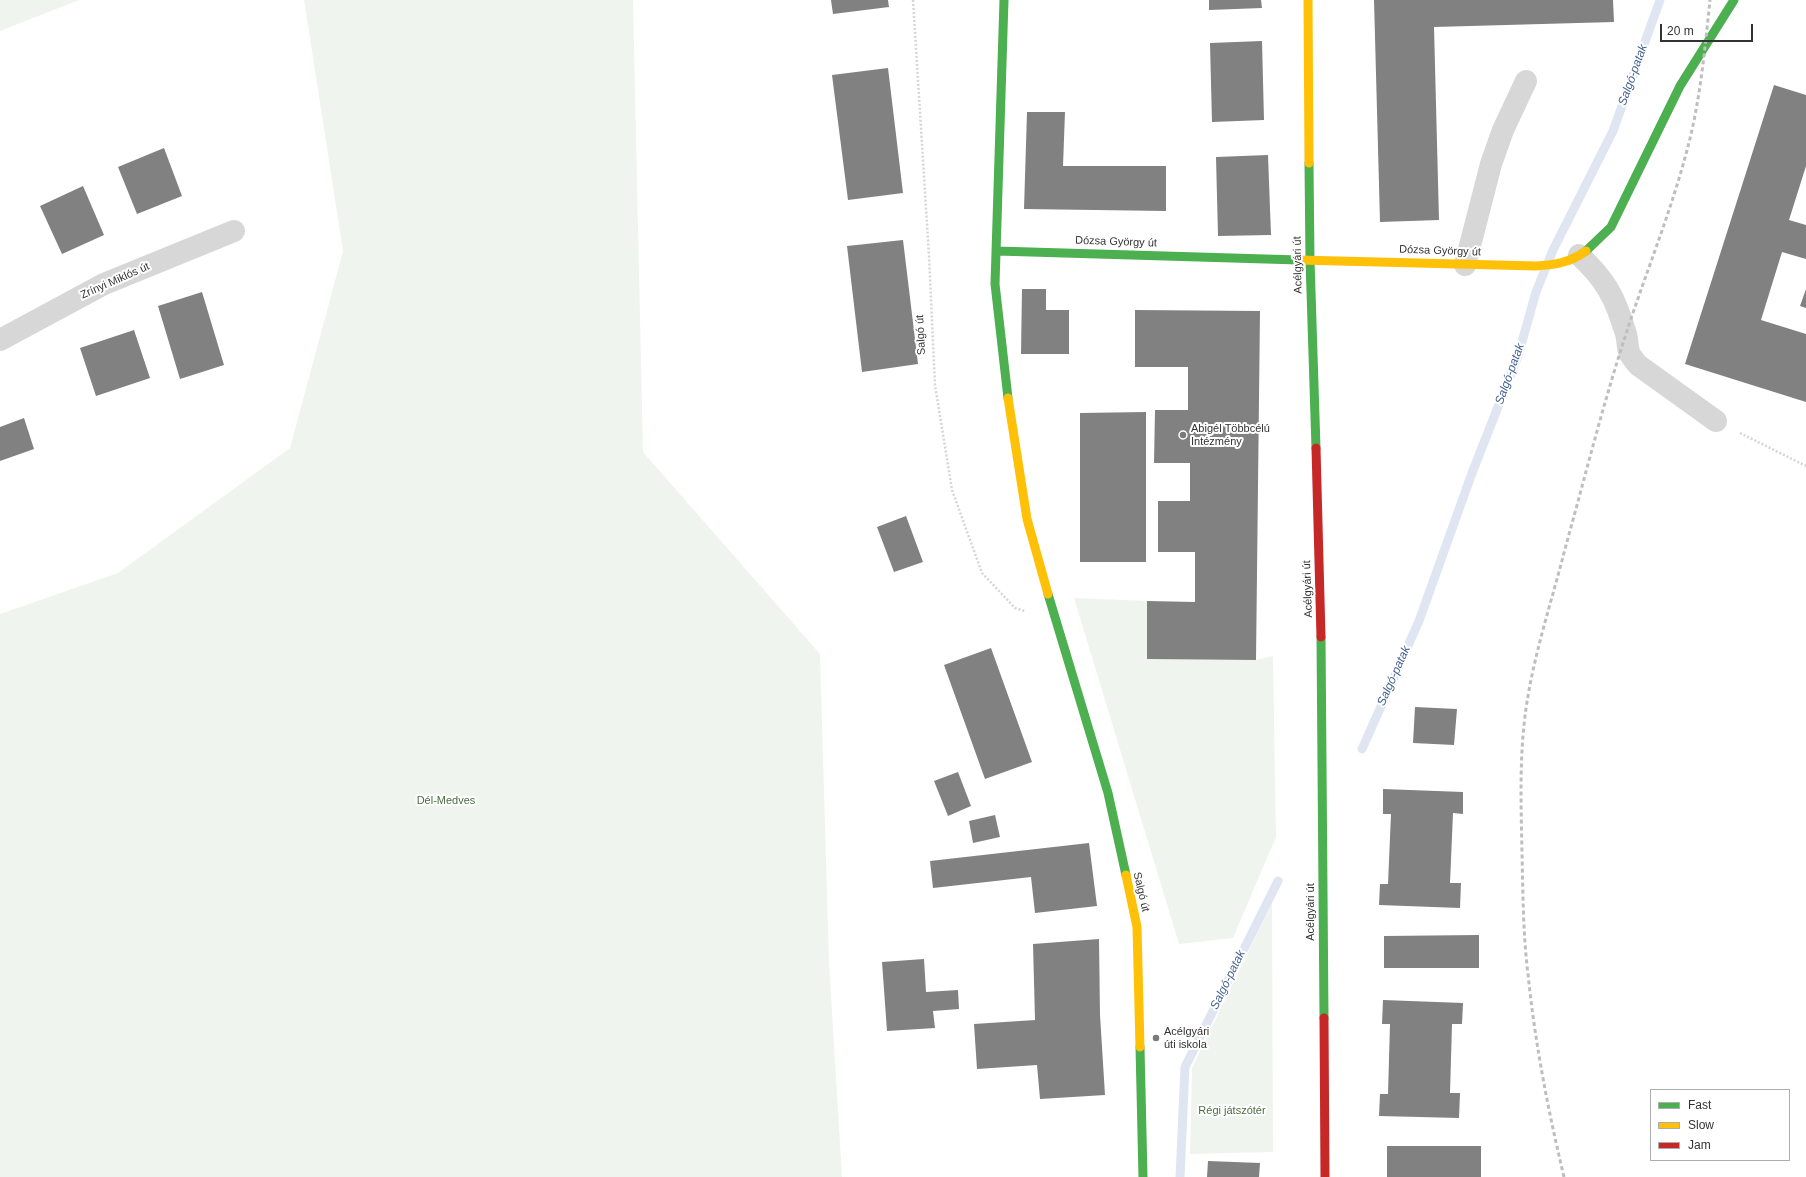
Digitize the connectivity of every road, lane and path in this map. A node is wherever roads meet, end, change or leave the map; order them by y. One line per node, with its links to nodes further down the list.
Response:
1 (913, 0): 14 (path, Salgó út)
2 (1004, 0): 7 (street, Salgó út)
3 (1308, 0): 9 (street, Acélgyári út)
4 (1734, 0): 8 (street)
5 (1526, 81): 10 (street)
6 (234, 231): 11 (street, Zrínyi Miklós út)
7 (997, 251): 9 (street, Dózsa György út); 14 (street, Salgó út)
8 (1570, 259): 10 (street, Dózsa György út); 12 (street)
9 (1310, 260): 10 (street, Dózsa György út); 16 (street, Acélgyári út)
10 (1465, 265)
11 (0, 340)
12 (1716, 422): 13 (path)
13 (1806, 466)
14 (1056, 621): 15 (street, Salgó út)
15 (1143, 1177)
16 (1325, 1177)

